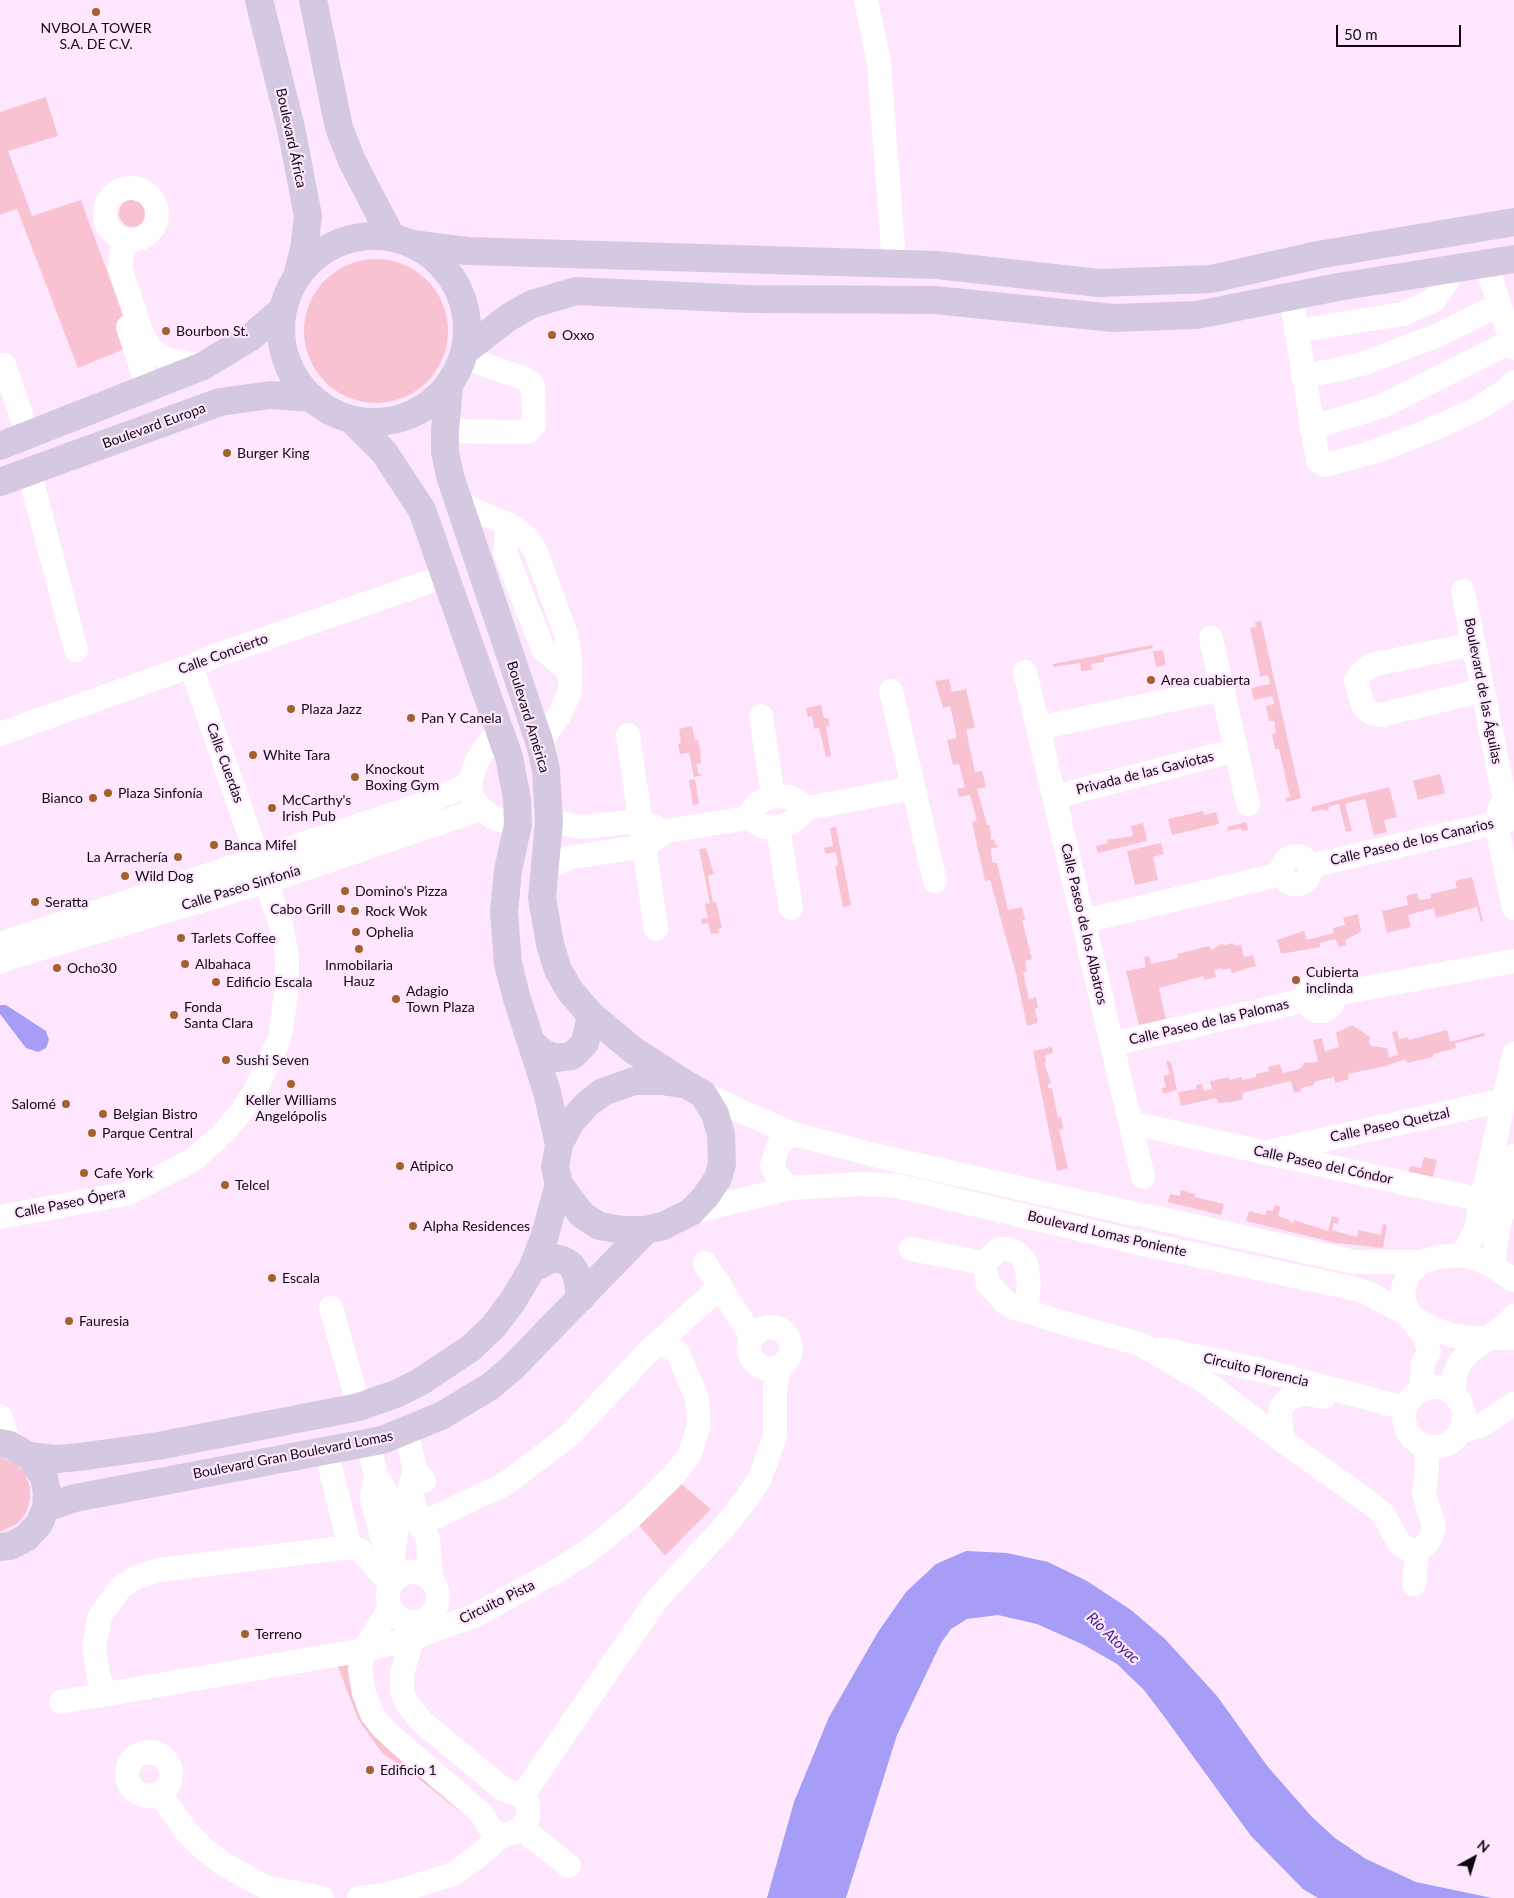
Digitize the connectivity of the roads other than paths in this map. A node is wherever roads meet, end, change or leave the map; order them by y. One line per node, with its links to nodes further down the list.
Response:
1 (259, 0): 10 (main road, Boulevard África)
2 (313, 0): 5 (main road)
3 (866, 0): 7 (street)
4 (1514, 222): 7 (main road)
5 (402, 241): 7 (main road); 10 (main road); 16 (main road)
6 (1514, 259): 8 (main road)
7 (894, 264)
8 (1486, 264): 9 (main road); 13 (street)
9 (1456, 268): 11 (main road); 14 (street)
10 (297, 276): 12 (main road)
11 (1291, 296): 14 (street); 16 (main road)
12 (283, 309): 18 (main road); 23 (main road)
13 (1506, 314): 15 (street); 19 (street)
14 (1296, 331): 19 (street)
15 (1513, 344): 25 (street)
16 (464, 354): 21 (main road); 26 (street)
17 (4, 365): 27 (street)
18 (203, 366): 22 (main road); 22 (street)
19 (1303, 377): 25 (street)
20 (1514, 382): 25 (street)
21 (449, 386): 24 (main road); 26 (main road, Boulevard América)
22 (148, 388): 27 (main road)
23 (312, 398): 24 (main road); 28 (main road, Boulevard Europa)
24 (352, 420): 30 (main road)
25 (1311, 428)
26 (445, 431): 29 (main road, Boulevard América)
27 (20, 438): 28 (main road); 28 (main road)
28 (19, 475): 34 (street)
29 (460, 504): 45 (main road, Boulevard América); 45 (street)
30 (446, 576): 35 (street, Calle Concierto); 41 (main road)
31 (1463, 591): 33 (street, Boulevard de las Águilas)
32 (1211, 638): 37 (street)
33 (1474, 644): 38 (street, Boulevard de las Águilas); 38 (street)
34 (76, 650)
35 (191, 666): 43 (street, Calle Concierto); 65 (street, Calle Cuerdas)
36 (1025, 672): 42 (street, Calle Paseo de los Albatros)
37 (1223, 689): 42 (street); 46 (street)
38 (1483, 690): 51 (street, Boulevard de las Águilas)
39 (891, 691): 48 (street)
40 (761, 716): 49 (street)
41 (500, 727): 47 (street); 59 (main road)
42 (1038, 728): 50 (street, Calle Paseo de los Albatros)
43 (0, 734)
44 (628, 735): 57 (street)
45 (540, 744): 56 (main road, Boulevard América)
46 (1236, 750): 50 (street, Privada de las Gaviotas); 52 (street)
47 (470, 784): 54 (street); 65 (street, Calle Paseo Sinfonía)
48 (913, 788): 53 (street); 67 (street)
49 (773, 796): 53 (street); 55 (street)
50 (1054, 797): 70 (street, Calle Paseo de los Albatros)
51 (1509, 799): 58 (street, Boulevard de las Águilas)
52 (1248, 804)
53 (808, 808): 61 (street)
54 (481, 809): 59 (street); 65 (street, Calle Paseo Sinfonía)
55 (747, 818): 61 (street); 62 (street)
56 (550, 821): 60 (street); 66 (main road, Boulevard América)
57 (640, 821): 60 (street); 62 (street); 63 (street)
58 (1505, 821): 69 (street, Boulevard de las Águilas); 70 (street, Calle Paseo de los Canarios)
59 (518, 825): 75 (main road)
60 (582, 827): 64 (street)
61 (778, 828): 68 (street)
62 (667, 831): 63 (street)
63 (644, 846): 64 (street); 71 (street)
64 (582, 855): 66 (street)
65 (263, 870): 72 (street, Calle Paseo Sinfonía); 91 (street, Calle Paseo Ópera)
66 (543, 870): 74 (main road, Boulevard América)
67 (935, 881)
68 (791, 908)
69 (1514, 908)
70 (1084, 921): 76 (street, Calle Paseo de los Albatros)
71 (656, 930)
72 (4, 946)
73 (1514, 961): 76 (street, Calle Paseo de las Palomas)
74 (591, 1015): 75 (main road); 78 (main road, Boulevard América)
75 (532, 1043): 82 (main road)
76 (1112, 1044): 80 (street, Calle Paseo de los Albatros)
77 (1514, 1054): 79 (street)
78 (695, 1090): 81 (street, Boulevard Lomas Poniente); 82 (main road); 89 (main road)
79 (1510, 1099): 83 (street, Calle Paseo Quetzal); 88 (street)
80 (1131, 1123): 83 (street, Calle Paseo del Cóndor); 85 (street, Calle Paseo de los Albatros)
81 (790, 1132): 87 (street); 90 (street, Boulevard Lomas Poniente)
82 (559, 1144): 86 (main road)
83 (1266, 1152): 88 (street, Calle Paseo del Cóndor)
84 (1514, 1156): 88 (street)
85 (1143, 1177)
86 (559, 1184): 93 (main road); 101 (main road)
87 (791, 1188): 89 (street, Boulevard Lomas Poniente); 94 (street, Boulevard Lomas Poniente)
88 (1500, 1204): 97 (street); 102 (street)
89 (692, 1212): 93 (main road)
90 (1133, 1213): 92 (street, Boulevard Lomas Poniente); 94 (street)
91 (0, 1217)
92 (1175, 1222): 95 (street); 98 (street, Boulevard Lomas Poniente)
93 (646, 1230): 104 (main road, Boulevard Gran Boulevard Lomas)
94 (1109, 1235): 95 (street, Boulevard Lomas Poniente)
95 (1168, 1249): 108 (street, Boulevard Lomas Poniente)
96 (911, 1250): 100 (street)
97 (1462, 1255): 98 (street, Boulevard Lomas Poniente); 102 (street, Boulevard Lomas Poniente)
98 (1420, 1262): 108 (street)
99 (705, 1263): 103 (street)
100 (984, 1263): 106 (street, Circuito Florencia); 106 (street)
101 (532, 1269): 104 (main road); 119 (main road)
102 (1508, 1277)
103 (720, 1286): 109 (street); 111 (street)
104 (581, 1298): 123 (main road, Boulevard Gran Boulevard Lomas)
105 (331, 1308): 119 (street)
106 (1026, 1311): 112 (street, Circuito Florencia)
107 (1514, 1316): 110 (street)
108 (1411, 1318): 110 (street, Boulevard Lomas Poniente); 116 (street)
109 (752, 1337): 113 (street); 114 (street)
110 (1503, 1337): 121 (street)
111 (660, 1341): 131 (street); 139 (street, Circuito Pista)
112 (1140, 1344): 117 (street, Circuito Florencia); 124 (street, Circuito Florencia)
113 (755, 1363): 114 (street); 129 (street)
114 (780, 1366): 129 (street)
115 (1514, 1390): 121 (street)
116 (1421, 1391): 120 (street); 121 (street)
117 (1372, 1400): 120 (street, Circuito Florencia); 124 (street, Circuito Florencia)
118 (1514, 1404): 121 (street)
119 (359, 1407): 127 (main road)
120 (1405, 1408): 126 (street)
121 (1459, 1412): 126 (street)
122 (0, 1416): 127 (street)
123 (406, 1431): 125 (main road, Boulevard Gran Boulevard Lomas); 131 (street)
124 (1283, 1441): 134 (street, Circuito Florencia)
125 (368, 1442): 128 (main road, Boulevard Gran Boulevard Lomas); 135 (street)
126 (1426, 1446): 134 (street)
127 (13, 1448): 130 (main road)
128 (326, 1450): 130 (main road, Boulevard Gran Boulevard Lomas); 133 (street)
129 (767, 1462): 145 (street)
130 (46, 1508): 132 (main road)
131 (430, 1529): 137 (street)
132 (0, 1547)
133 (350, 1547): 135 (street); 142 (street)
134 (1417, 1550): 136 (street)
135 (394, 1572): 137 (street); 138 (street)
136 (1414, 1584)
137 (434, 1586): 139 (street); 140 (street)
138 (390, 1608): 140 (street); 141 (street)
139 (474, 1616): 140 (street, Circuito Pista)
140 (419, 1629): 141 (street, Circuito Pista); 145 (street)
141 (364, 1650): 142 (street, Circuito Pista); 146 (street)
142 (106, 1694): 143 (street, Circuito Pista)
143 (62, 1702)
144 (160, 1794): 148 (street)
145 (522, 1796): 146 (street)
146 (512, 1831): 147 (street); 149 (street)
147 (569, 1866)
148 (322, 1898)
149 (359, 1898)

